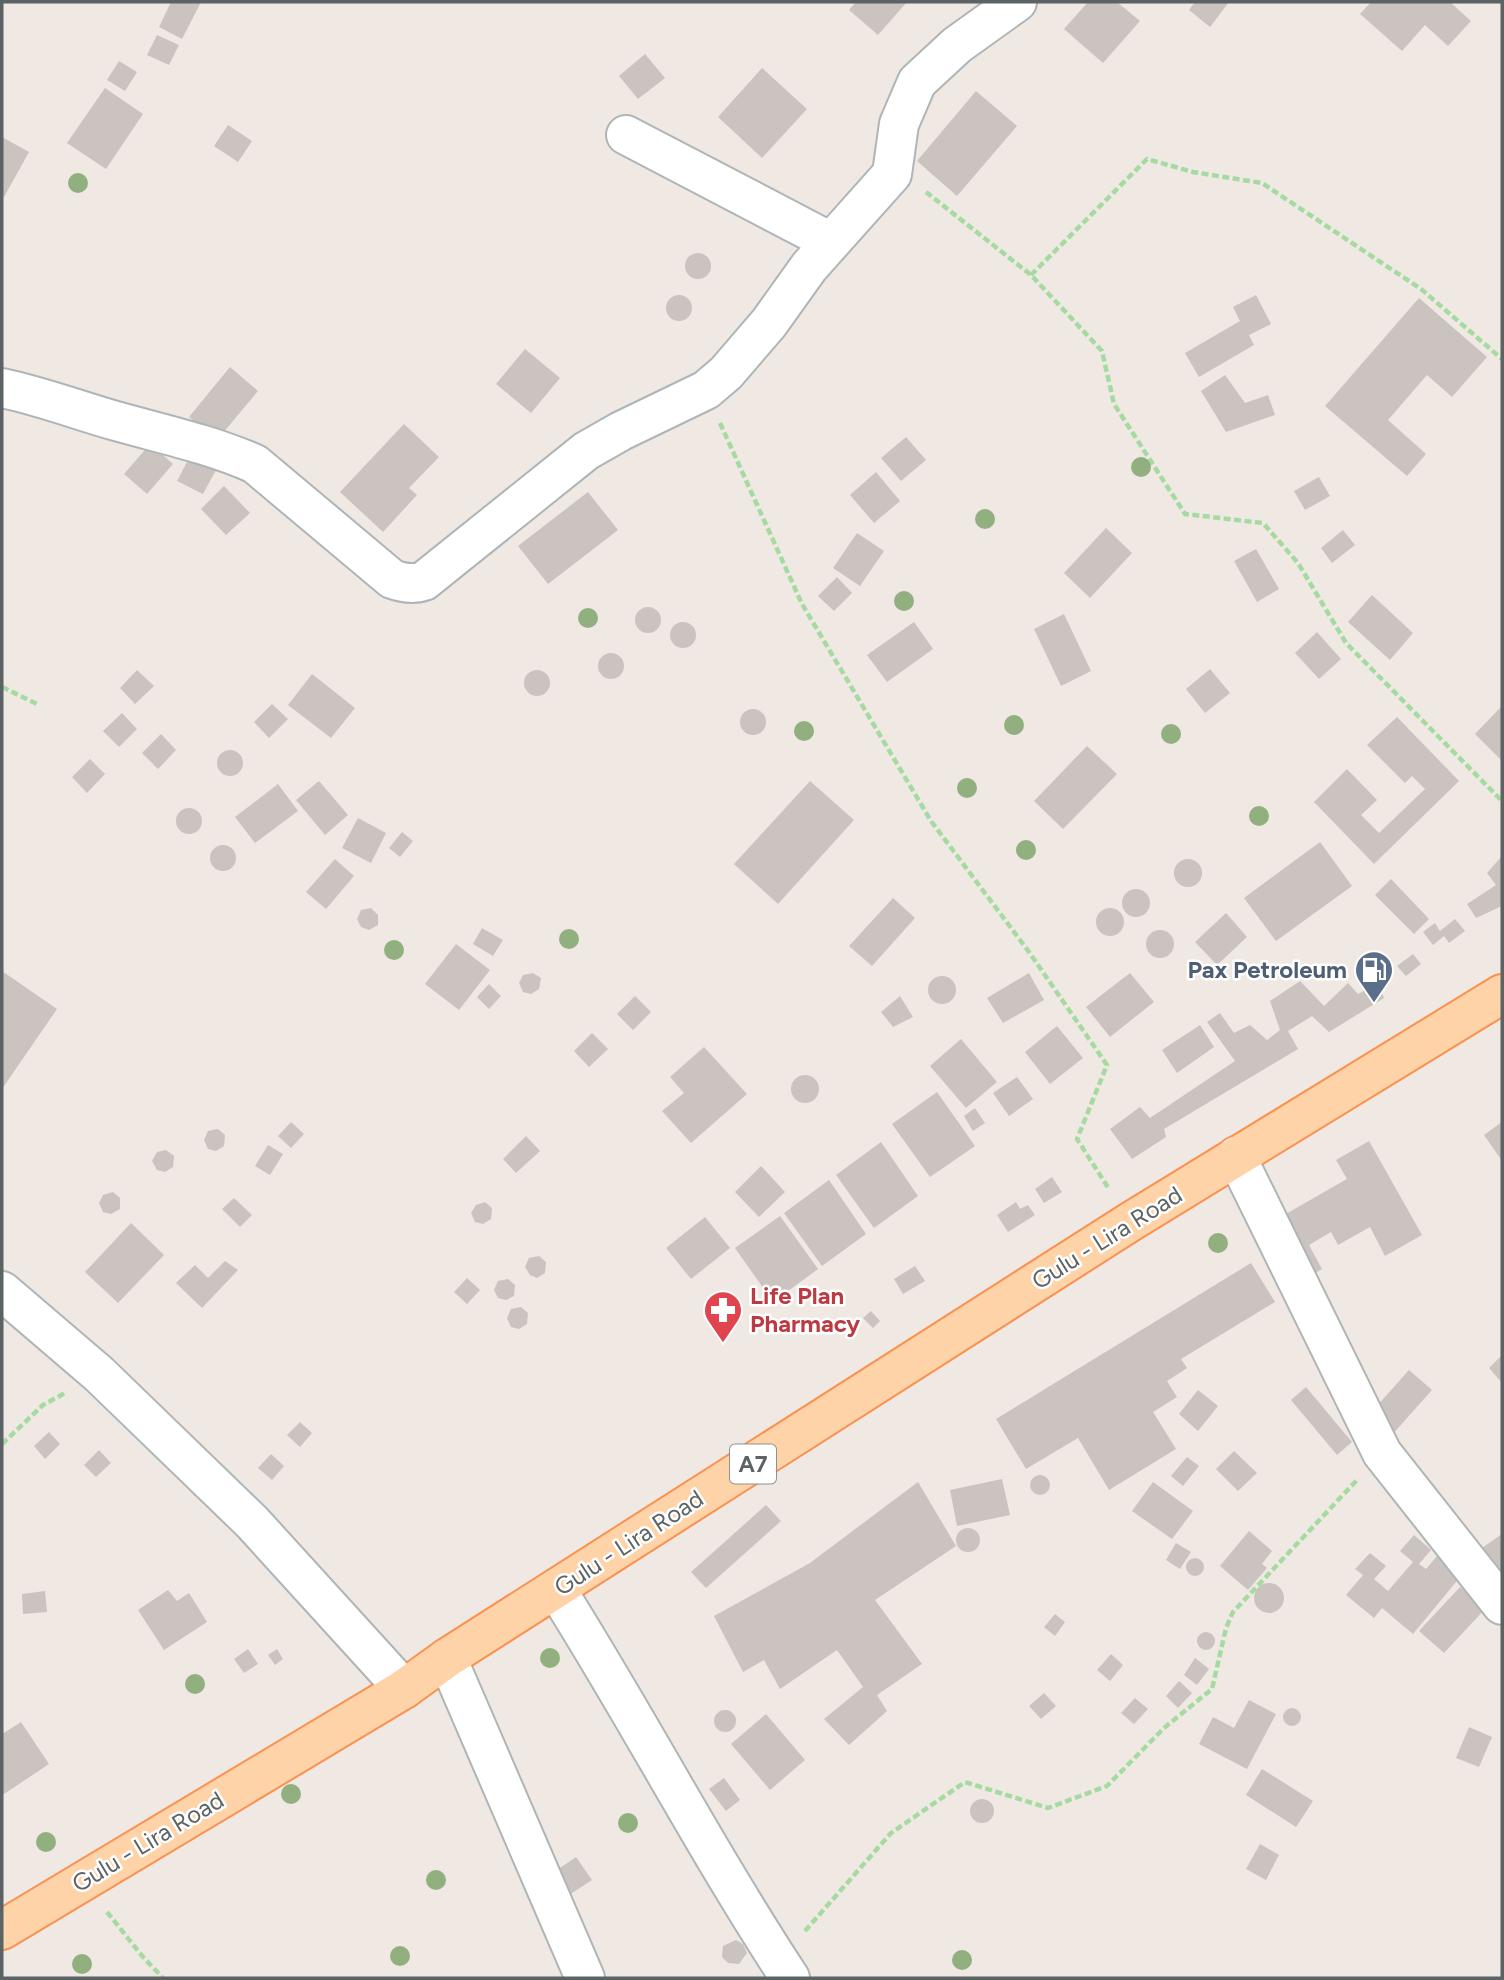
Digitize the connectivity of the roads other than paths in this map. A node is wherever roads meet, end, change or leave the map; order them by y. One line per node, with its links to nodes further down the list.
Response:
1 (1017, 2): 3 (street)
2 (626, 135): 3 (street)
3 (831, 242): 4 (street)
4 (2, 388)
5 (1502, 994): 6 (main road, Gulu - Lira Road / A7)
6 (1236, 1156): 8 (main road, Gulu - Lira Road / A7); 9 (street)
7 (2, 1291): 11 (street)
8 (556, 1589): 10 (main road, Gulu - Lira Road / A7); 13 (street)
9 (1502, 1605)
10 (447, 1658): 11 (main road, Gulu - Lira Road / A7); 14 (street)
11 (404, 1689): 12 (main road, Gulu - Lira Road / A7)
12 (2, 1930)
13 (784, 1969)
14 (585, 1978)

